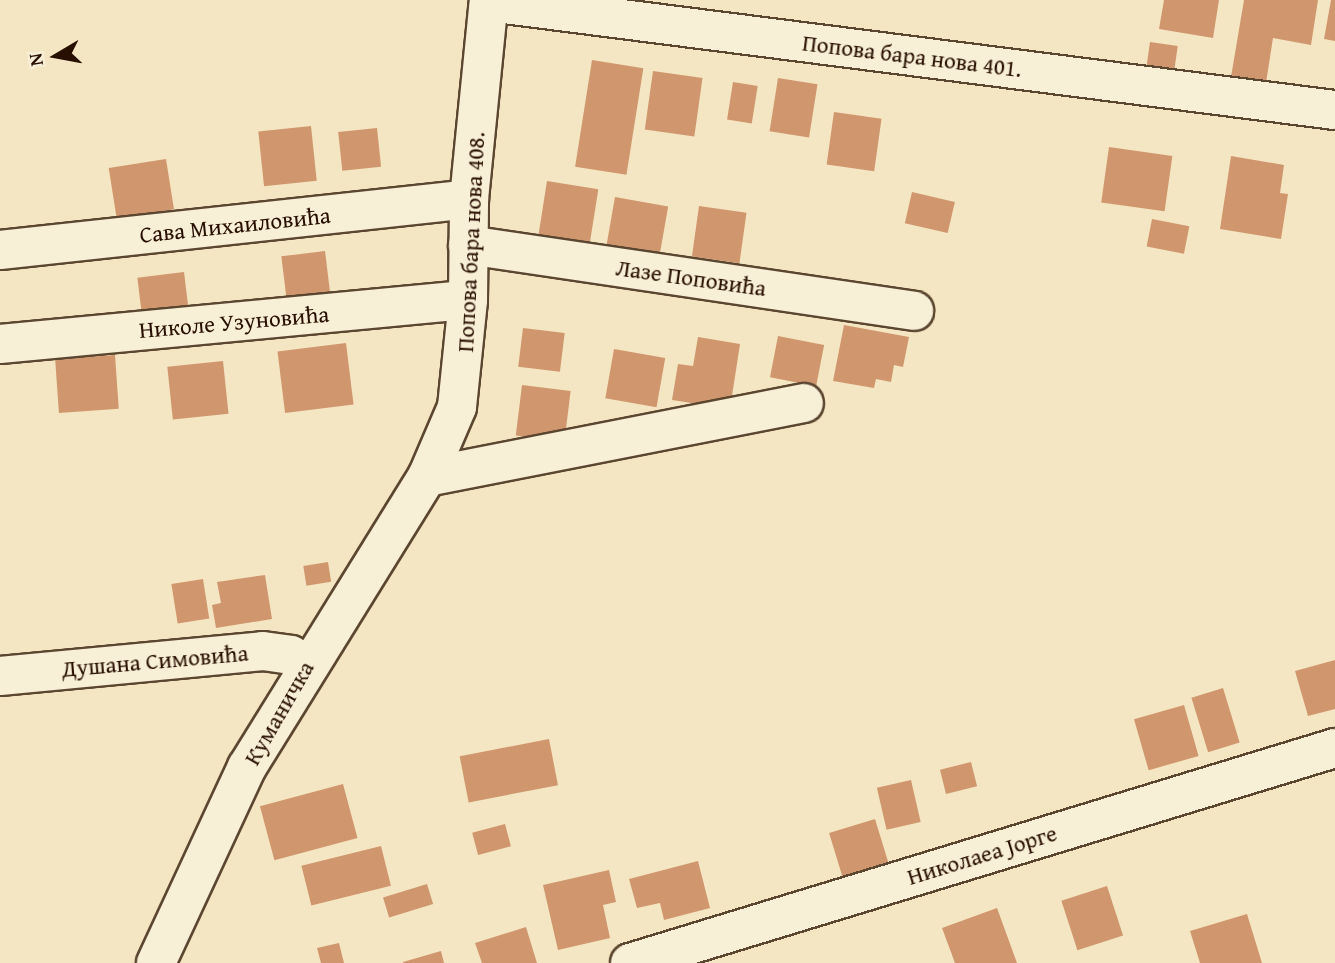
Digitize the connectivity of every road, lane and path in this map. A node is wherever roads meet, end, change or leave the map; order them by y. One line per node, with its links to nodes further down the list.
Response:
1 (489, 1): 2 (street, Попова бара нова 401.); 3 (street, Попова бара нова 408.)
2 (1335, 110)
3 (469, 199): 4 (street, Попова бара нова 408.); 5 (street, Сава Михаиловића)
4 (468, 245): 6 (street, Попова бара нова 408.); 7 (street, Лазе Поповића)
5 (0, 250)
6 (468, 300): 8 (street, Николе Узуновића); 10 (street, Попова бара нова 408.)
7 (914, 311)
8 (0, 344)
9 (804, 403): 10 (street)
10 (426, 477): 11 (street, Куманичка)
11 (307, 664): 12 (street, Душана Симовића); 14 (street, Куманичка)
12 (0, 676)
13 (1335, 748): 15 (street, Николаеа Јорге)
14 (156, 963)
15 (630, 963)

